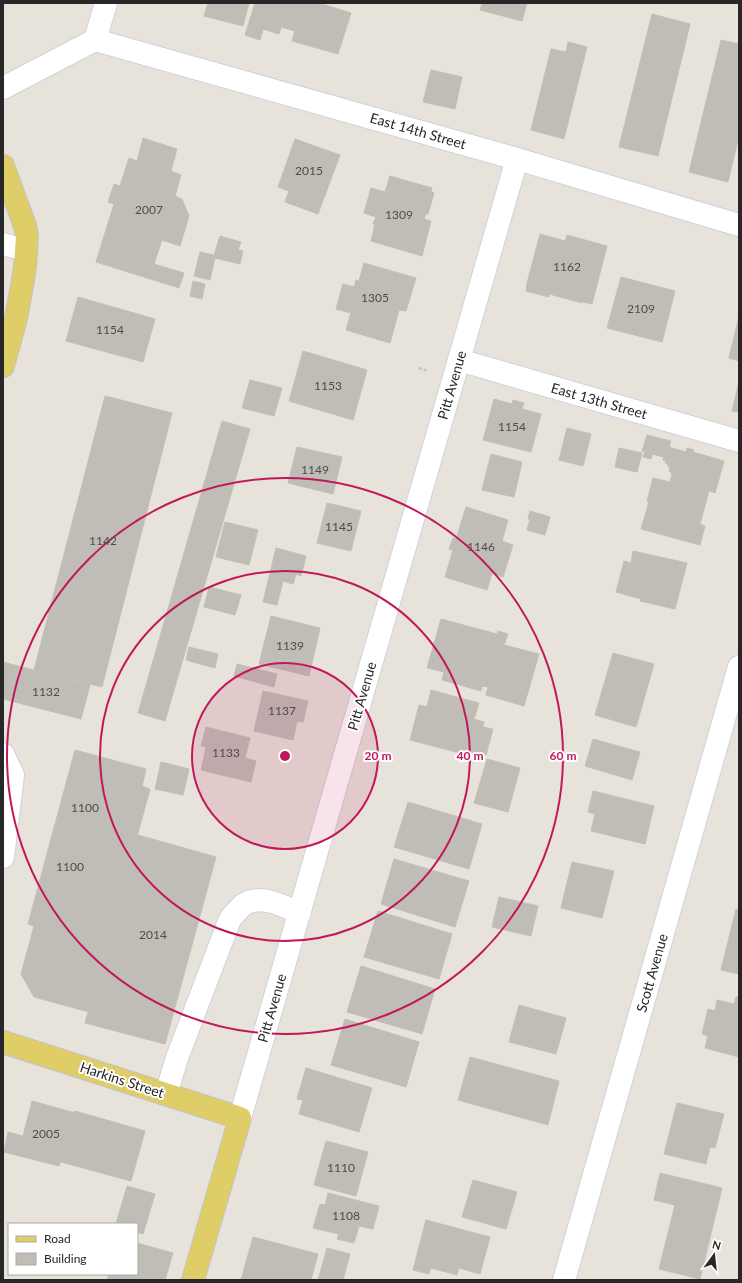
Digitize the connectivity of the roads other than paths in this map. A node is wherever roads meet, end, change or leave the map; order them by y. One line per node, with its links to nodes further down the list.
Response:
1 (106, 3): 2 (street)
2 (95, 40): 3 (street); 4 (street, East 14th Street)
3 (3, 88)
4 (517, 159): 6 (street, East 14th Street); 9 (street, Pitt Avenue)
5 (3, 166): 8 (main road)
6 (739, 225)
7 (3, 244): 8 (street)
8 (25, 250): 10 (main road)
9 (459, 360): 11 (street, East 13th Street); 15 (street, Pitt Avenue)
10 (3, 366)
11 (739, 441)
12 (739, 667): 20 (street, Scott Avenue)
13 (3, 754): 14 (street)
14 (3, 857)
15 (300, 913): 17 (street); 18 (street, Pitt Avenue)
16 (3, 1043): 17 (main road, Harkins Street)
17 (166, 1094): 18 (main road, Harkins Street)
18 (240, 1118): 19 (main road, Pitt Avenue)
19 (194, 1280)
20 (564, 1280)

